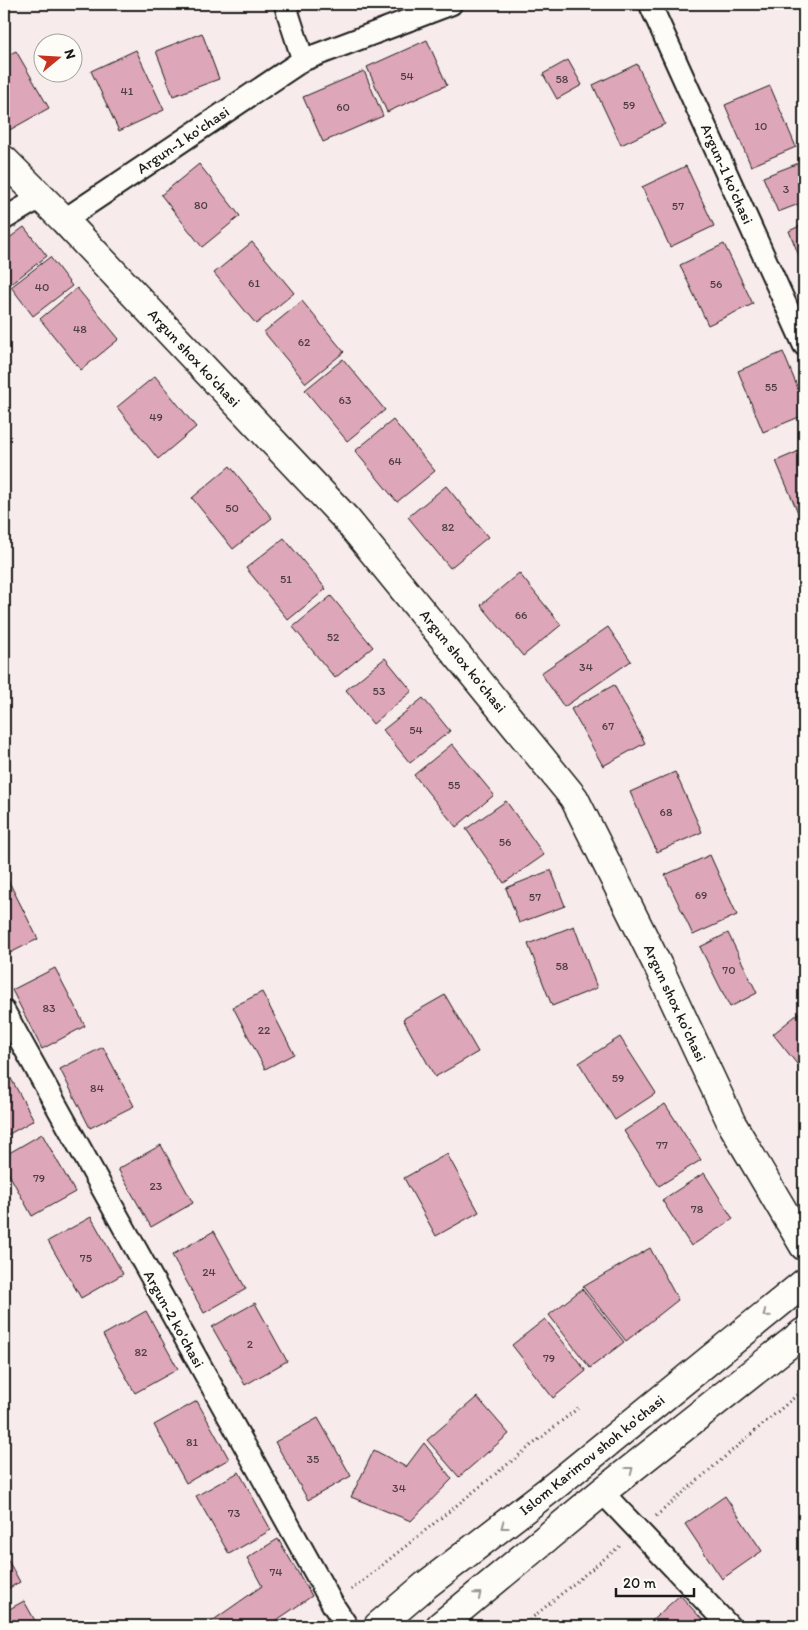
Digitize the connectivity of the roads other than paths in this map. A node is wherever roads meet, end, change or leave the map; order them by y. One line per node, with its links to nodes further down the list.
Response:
1 (285, 4): 4 (street)
2 (451, 4): 4 (street, Argun-1 ko'chasi)
3 (650, 4): 9 (street, Argun-1 ko'chasi)
4 (303, 60): 8 (street, Argun-1 ko'chasi)
5 (4, 160): 6 (street, Argun shox ko'chasi)
6 (40, 197): 7 (street); 8 (street, Argun shox ko'chasi)
7 (4, 219)
8 (64, 220): 11 (street, Argun shox ko'chasi)
9 (804, 345)
10 (4, 1011): 15 (street, Argun-2 ko'chasi)
11 (804, 1246)
12 (804, 1283): 16 (street, Islom Karimov shoh ko'chasi, one-way to 16)
13 (804, 1332): 14 (street, one-way to 13)
14 (602, 1492): 17 (street, one-way to 14); 18 (street)
15 (346, 1626)
16 (378, 1626)
17 (440, 1626)
18 (729, 1626)

